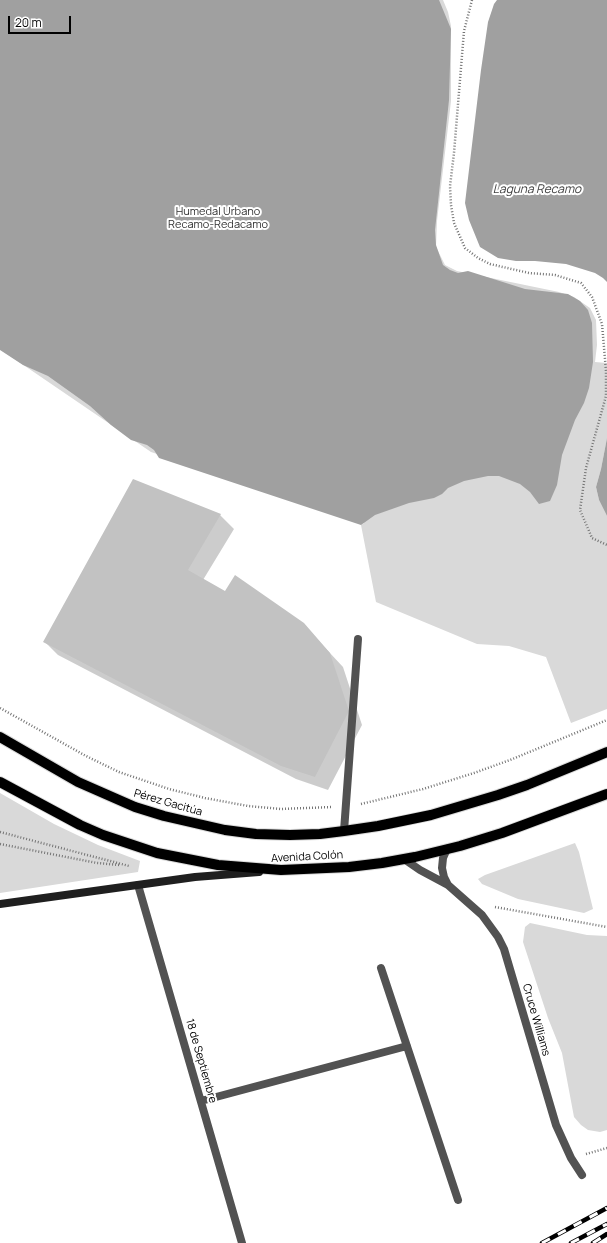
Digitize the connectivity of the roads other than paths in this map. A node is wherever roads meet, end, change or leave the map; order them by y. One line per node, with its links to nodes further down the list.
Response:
1 (358, 639): 6 (street)
2 (0, 737): 6 (main road, Pérez Gacitúa)
3 (607, 752): 6 (main road)
4 (0, 782): 9 (main road)
5 (607, 794): 7 (main road, Avenida Colón)
6 (344, 831)
7 (447, 849): 8 (main road, Avenida Colón); 11 (street)
8 (404, 859): 9 (main road, Avenida Colón); 11 (street, Cruce Williams)
9 (281, 870): 10 (main road, Avenida Colón)
10 (138, 885): 12 (main road, Avenida Colón); 15 (street, 18 de Septiembre)
11 (448, 886): 16 (street, Cruce Williams)
12 (0, 904)
13 (381, 968): 14 (street)
14 (407, 1046): 15 (street); 17 (street)
15 (201, 1101): 18 (street, 18 de Septiembre)
16 (582, 1175)
17 (458, 1200)
18 (242, 1243)

